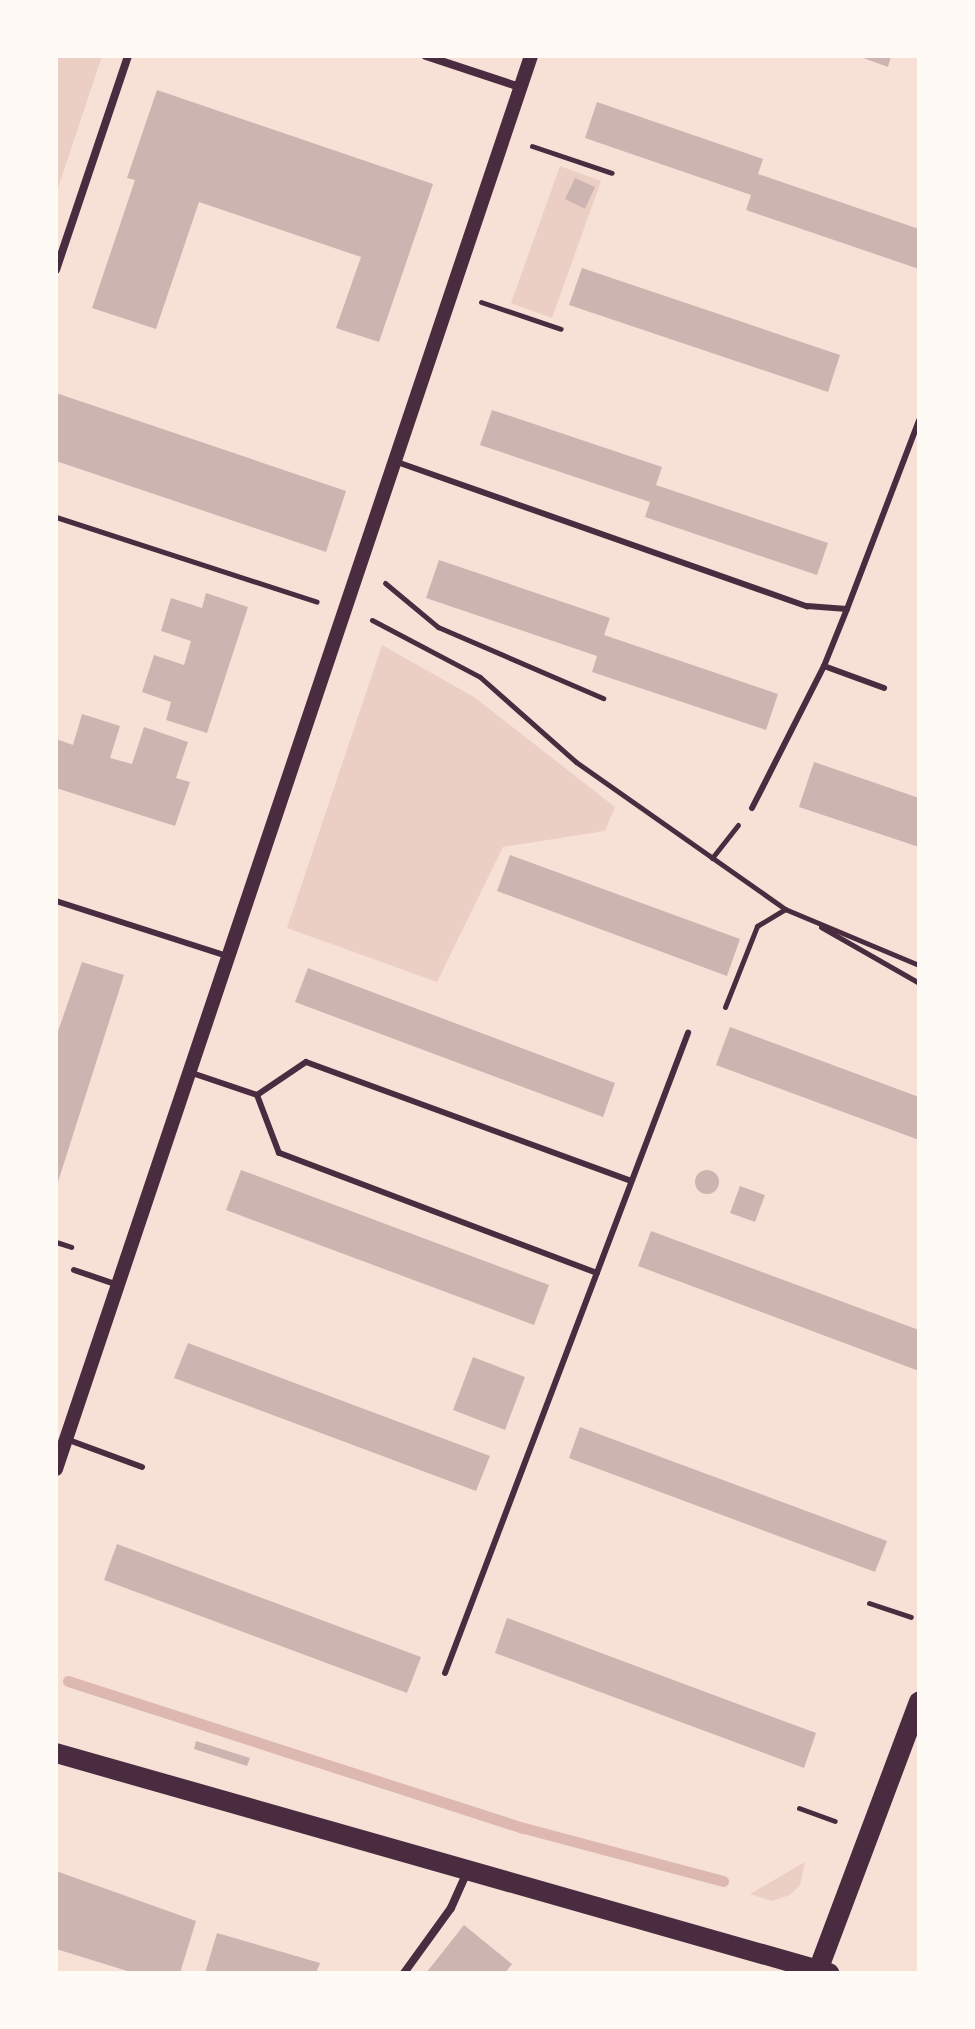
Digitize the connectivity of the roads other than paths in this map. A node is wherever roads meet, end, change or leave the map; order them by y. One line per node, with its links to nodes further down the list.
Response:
1 (128, 56): 5 (street)
2 (426, 56): 4 (street)
3 (531, 56): 4 (street)
4 (520, 87): 7 (street)
5 (56, 270)
6 (919, 420): 8 (lane)
7 (397, 462): 8 (lane); 13 (street)
8 (847, 609): 9 (lane)
9 (824, 666): 10 (lane); 11 (lane)
10 (884, 688)
11 (752, 808)
12 (56, 901): 13 (lane)
13 (227, 956): 15 (street)
14 (688, 1033): 17 (lane)
15 (188, 1072): 16 (lane); 20 (street)
16 (257, 1095): 17 (lane); 19 (lane)
17 (631, 1181): 19 (lane)
18 (74, 1270): 20 (lane)
19 (597, 1273): 24 (lane)
20 (118, 1285): 21 (street)
21 (66, 1439): 22 (lane); 23 (street)
22 (142, 1467)
23 (56, 1469)
24 (445, 1673)
25 (919, 1701): 28 (main road)
26 (56, 1753): 27 (main road)
27 (467, 1872): 28 (main road); 29 (street)
28 (821, 1972)
29 (404, 1973)

